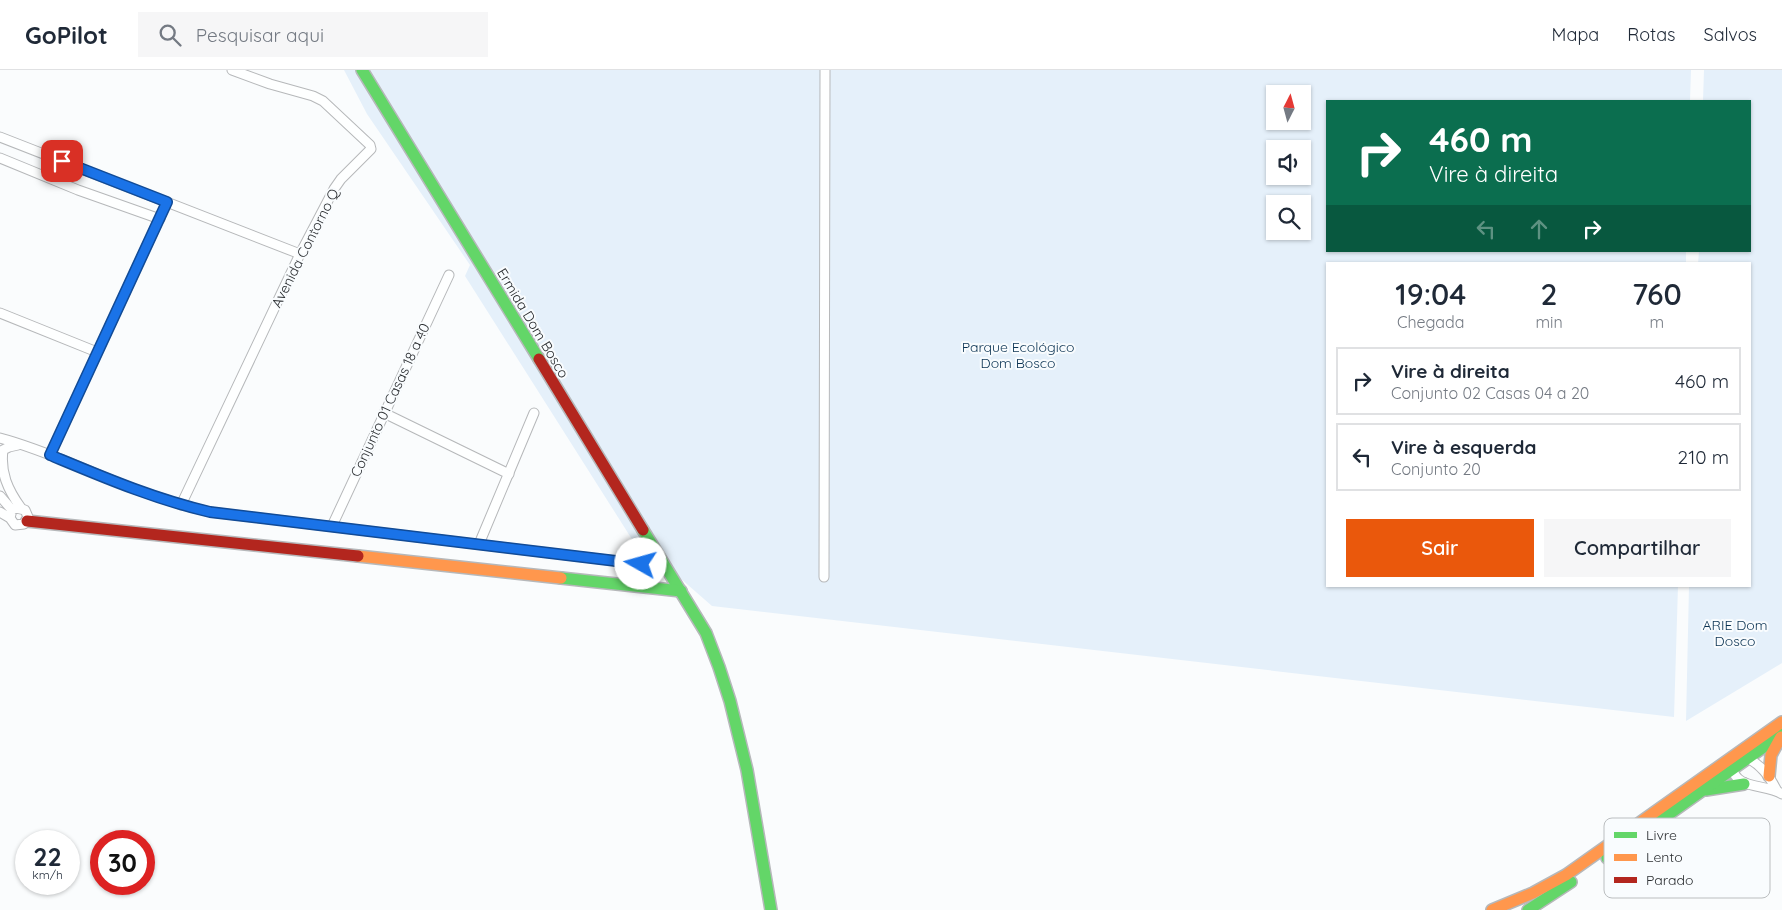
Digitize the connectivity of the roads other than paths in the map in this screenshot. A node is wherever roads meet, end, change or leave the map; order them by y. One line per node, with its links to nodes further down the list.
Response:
1 (232, 70): 8 (street, Avenida Contorno Q)
2 (362, 70): 30 (street, Ermida Dom Bosco)
3 (825, 70): 29 (street)
4 (0, 137): 6 (street)
5 (0, 158): 7 (street)
6 (167, 202): 7 (street); 8 (street)
7 (160, 219): 11 (street)
8 (300, 254): 21 (street, Avenida Contorno Q)
9 (449, 275): 12 (street, Conjunto 01 Casas 18 a 40)
10 (0, 313): 11 (street)
11 (97, 352): 17 (street)
12 (384, 413): 18 (street); 26 (street, Conjunto 01 Casas 18 a 40)
13 (534, 413): 18 (street)
14 (0, 438): 15 (street)
15 (18, 444): 16 (street); 17 (street)
16 (1, 453): 22 (street)
17 (50, 455): 21 (street)
18 (509, 474): 27 (street)
19 (0, 496): 24 (street)
20 (0, 505): 24 (street)
21 (182, 505): 26 (street)
22 (22, 508): 24 (street); 25 (street)
23 (0, 512): 24 (street)
24 (11, 514): 25 (street)
25 (27, 521): 30 (street)
26 (332, 526): 27 (street)
27 (479, 544): 28 (street)
28 (641, 564)
29 (824, 576)
30 (681, 590): 43 (street, Ermida Dom Bosco)
31 (1782, 722): 33 (street)
32 (1782, 734): 33 (street); 35 (street)
33 (1739, 756): 34 (street); 34 (street); 35 (street); 39 (street)
34 (1732, 770): 36 (street); 37 (street)
35 (1769, 776): 38 (street)
36 (1744, 784): 37 (street); 38 (street)
37 (1700, 792): 40 (street)
38 (1780, 792)
39 (1649, 818)
40 (1663, 818)
41 (1604, 849): 44 (street)
42 (1604, 859): 45 (street)
43 (771, 910)
44 (1492, 910)
45 (1528, 910)

